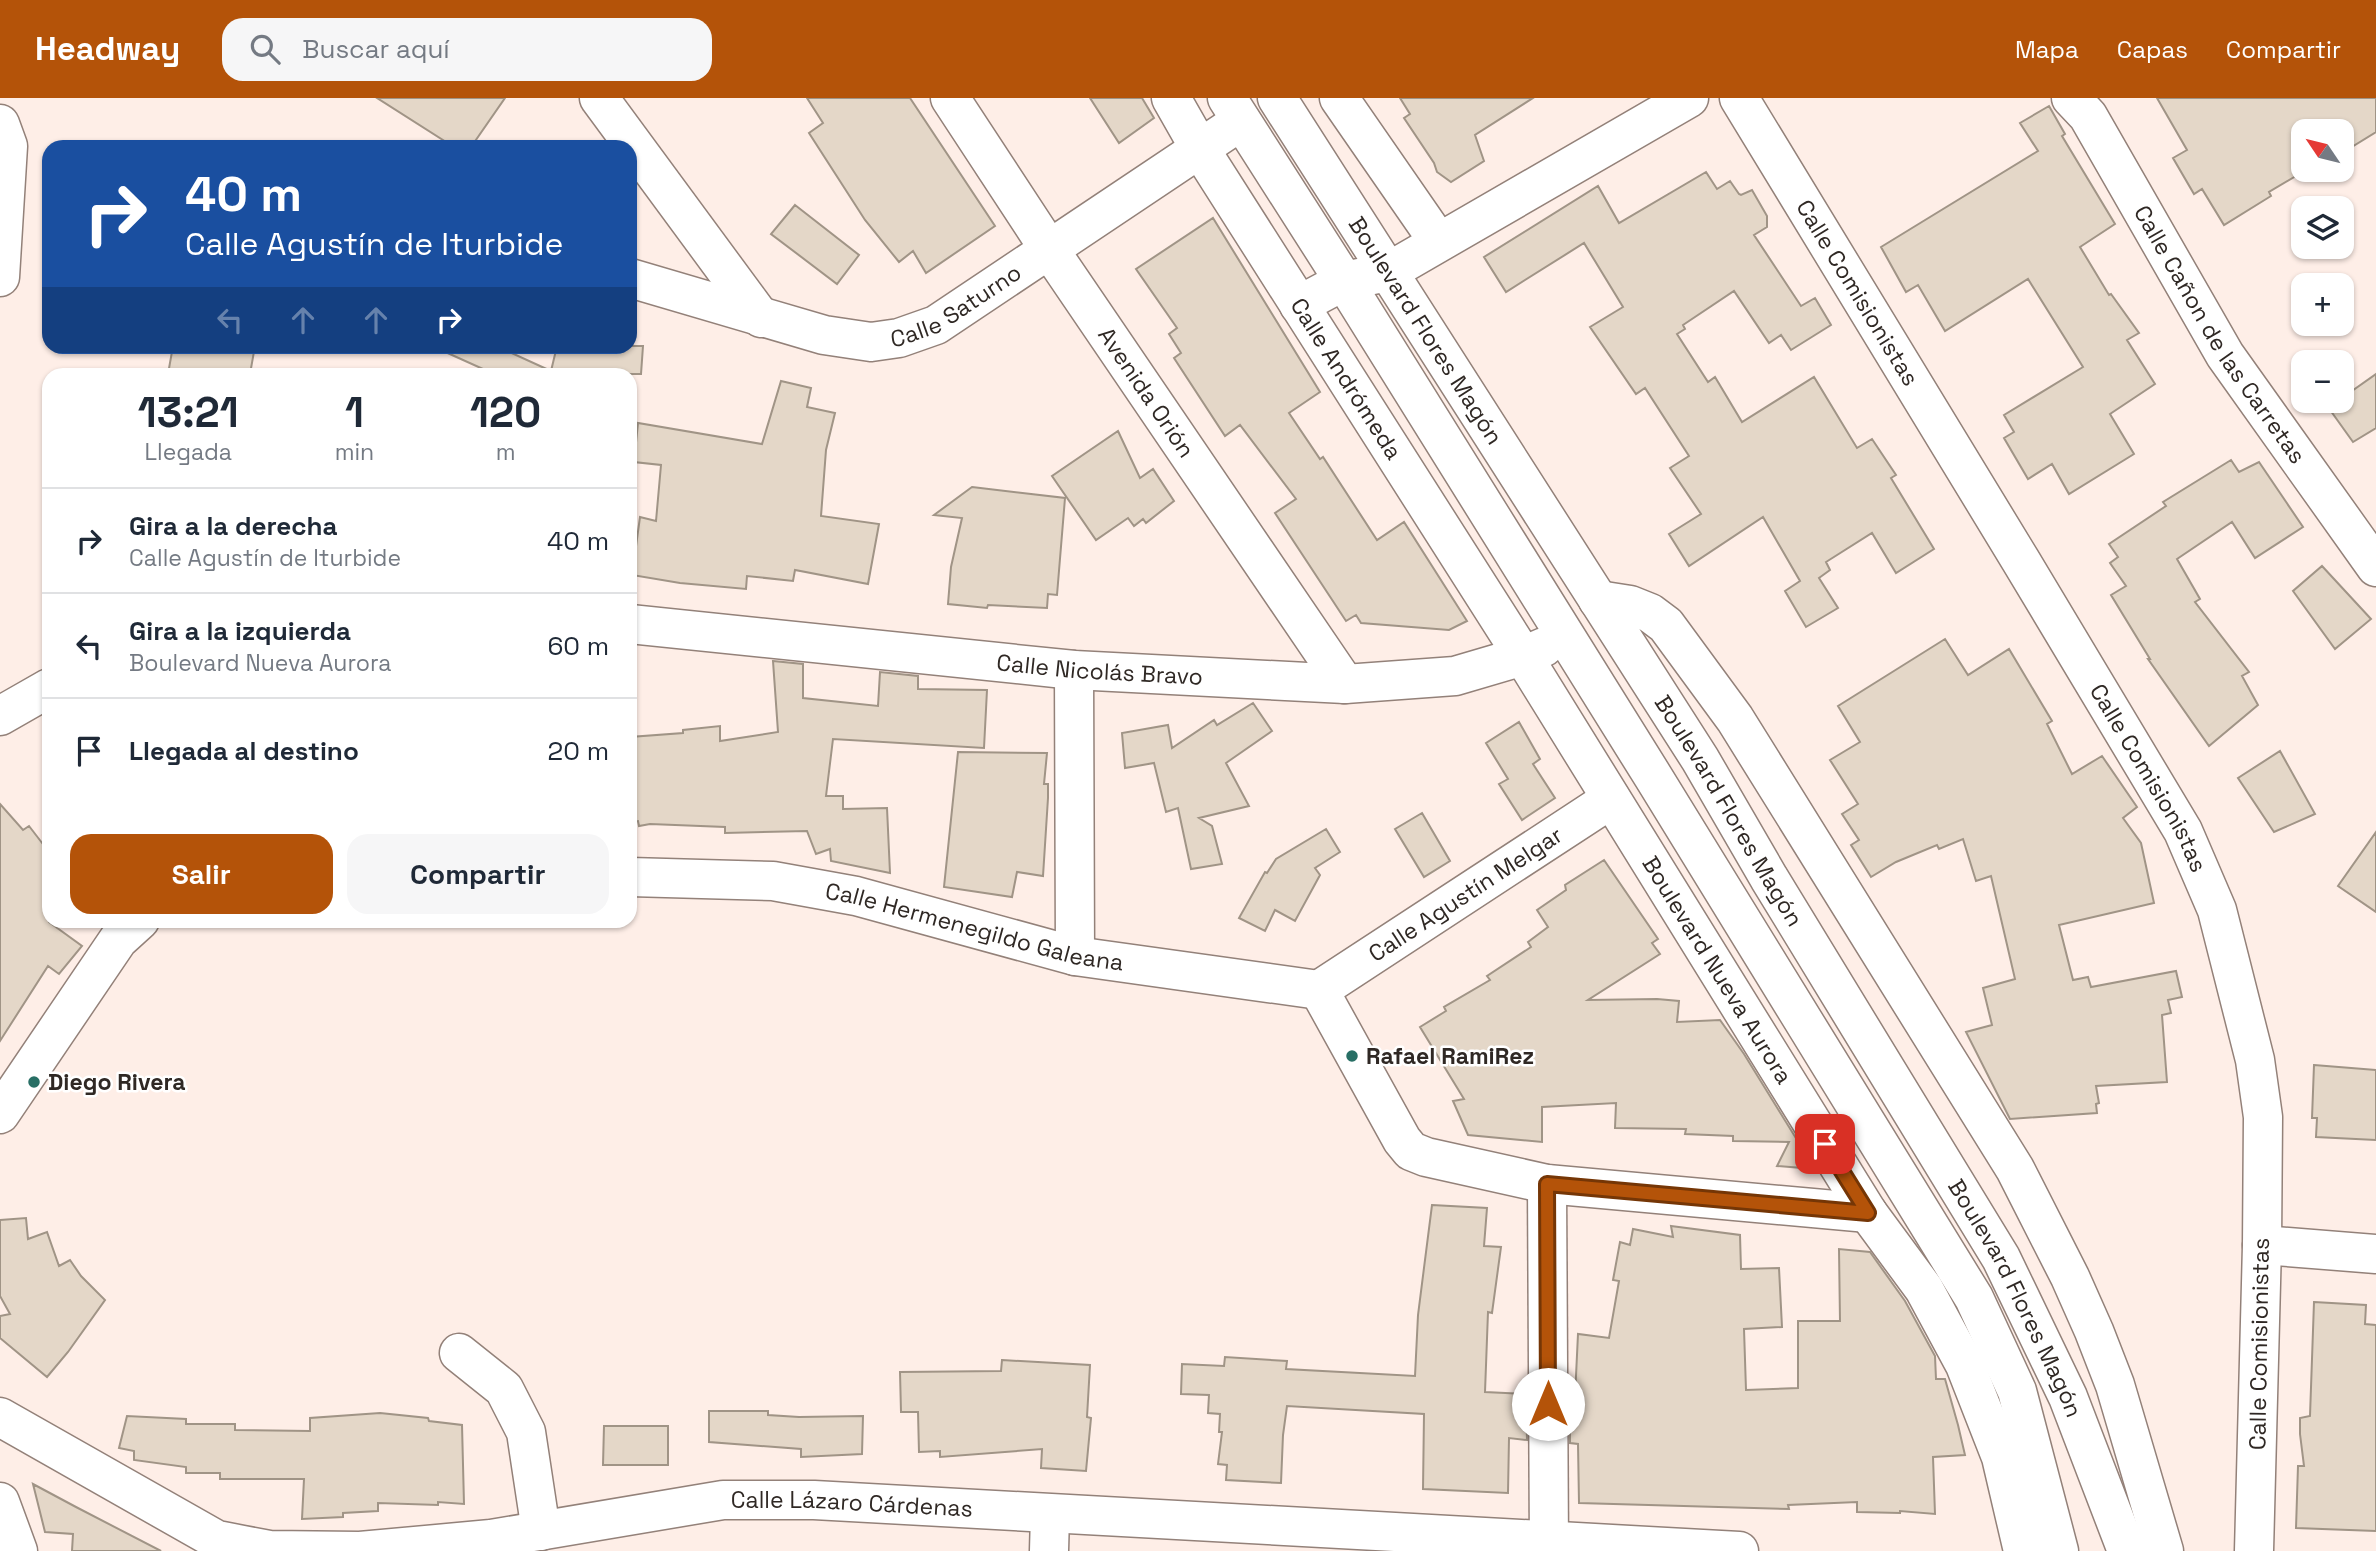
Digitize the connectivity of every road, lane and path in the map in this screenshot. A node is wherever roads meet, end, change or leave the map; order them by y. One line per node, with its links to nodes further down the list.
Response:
1 (599, 98): 11 (street)
2 (950, 98): 15 (street, Avenida Orión)
3 (1171, 98): 12 (street, Calle Andrómeda)
4 (1278, 98): 16 (street, Boulevard Flores Magón)
5 (1339, 98): 14 (street)
6 (1689, 98): 14 (street)
7 (1739, 98): 39 (street, Calle Comisionistas)
8 (2071, 98): 22 (street, Calle Cañon de las Carretas)
9 (1234, 109): 12 (street, Calle Saturno); 19 (street, Boulevard Flores Magón)
10 (0, 124): 17 (street)
11 (630, 140)
12 (1200, 149): 15 (street, Calle Saturno); 20 (street, Calle Andrómeda)
13 (637, 150): 21 (street)
14 (1438, 241): 16 (street)
15 (1049, 249): 21 (street, Calle Saturno); 28 (street, Avenida Orión)
16 (1388, 272): 19 (street); 23 (street, Boulevard Flores Magón)
17 (0, 277)
18 (637, 280): 21 (street, Calle Saturno)
19 (1344, 281): 20 (street); 25 (street, Boulevard Flores Magón)
20 (1299, 305): 26 (street, Calle Andrómeda)
21 (761, 318)
22 (2376, 567)
23 (1598, 600): 51 (street, Boulevard Flores Magón); 52 (street)
24 (637, 625): 27 (street, Calle Nicolás Bravo)
25 (1566, 639): 26 (street, Calle Nicolás Bravo); 50 (street, Boulevard Flores Magón)
26 (1523, 656): 28 (street, Calle Nicolás Bravo); 31 (street, Boulevard Nueva Aurora)
27 (1074, 670): 28 (street, Calle Nicolás Bravo); 34 (street)
28 (1345, 684)
29 (42, 692): 30 (street)
30 (0, 716)
31 (1611, 799): 35 (street, Calle Agustín Melgar); 38 (street, Boulevard Nueva Aurora)
32 (637, 877): 34 (street, Calle Hermenegildo Galeana)
33 (131, 928): 36 (street)
34 (1075, 956): 35 (street, Calle Hermenegildo Galeana)
35 (1319, 990): 37 (street)
36 (0, 1114)
37 (1547, 1184): 38 (street); 46 (street)
38 (1868, 1213): 49 (street, Boulevard Nueva Aurora)
39 (2262, 1245): 40 (street); 53 (street, Calle Comisionistas)
40 (2376, 1254)
41 (458, 1353): 44 (street)
42 (0, 1417): 44 (street, Calle Lázaro Cárdenas)
43 (0, 1502): 47 (street)
44 (541, 1531): 45 (street, Calle Lázaro Cárdenas)
45 (1049, 1533): 46 (street, Calle Lázaro Cárdenas)
46 (1549, 1546): 48 (street, Calle Lázaro Cárdenas)
47 (18, 1551)
48 (1739, 1551)
49 (2023, 1551)
50 (2059, 1551)
51 (2127, 1551)
52 (2164, 1551)
53 (2254, 1551)

